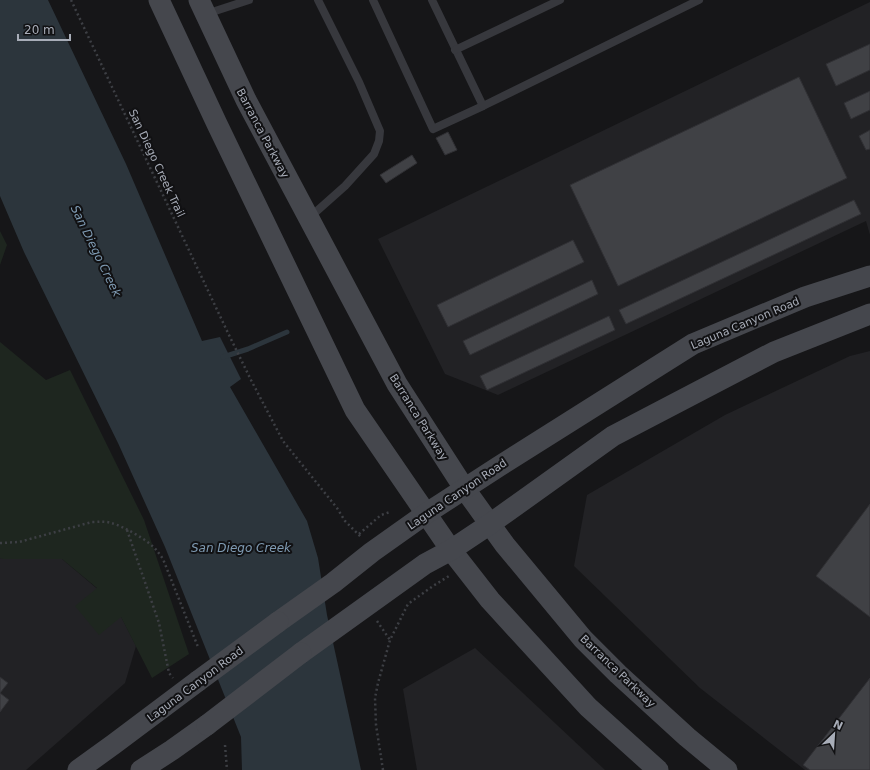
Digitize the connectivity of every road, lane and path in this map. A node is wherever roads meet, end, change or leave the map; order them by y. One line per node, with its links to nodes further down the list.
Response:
1 (71, 0): 16 (path, San Diego Creek Trail)
2 (159, 0): 17 (main road)
3 (248, 0): 9 (lane)
4 (318, 0): 12 (lane)
5 (373, 0): 11 (lane)
6 (432, 0): 10 (lane)
7 (560, 0): 10 (lane)
8 (699, 0): 11 (lane)
9 (202, 7): 12 (main road, Barranca Parkway)
10 (456, 50): 11 (lane)
11 (483, 106)
12 (309, 218): 15 (main road, Barranca Parkway)
13 (870, 276): 15 (main road, Laguna Canyon Road)
14 (870, 314): 18 (main road)
15 (464, 488): 17 (main road, Laguna Canyon Road); 18 (main road, Barranca Parkway)
16 (390, 512)
17 (427, 513): 21 (main road); 24 (main road, Laguna Canyon Road, bridge)
18 (490, 524): 21 (main road); 31 (main road, Barranca Parkway)
19 (127, 530): 20 (path); 23 (path); 24 (path)
20 (0, 543)
21 (451, 550): 27 (main road, bridge); 30 (main road)
22 (447, 578): 29 (path)
23 (198, 647)
24 (190, 686): 26 (main road, Laguna Canyon Road)
25 (225, 745): 28 (path)
26 (78, 770)
27 (141, 770)
28 (227, 770)
29 (383, 770)
30 (658, 770)
31 (727, 770)

